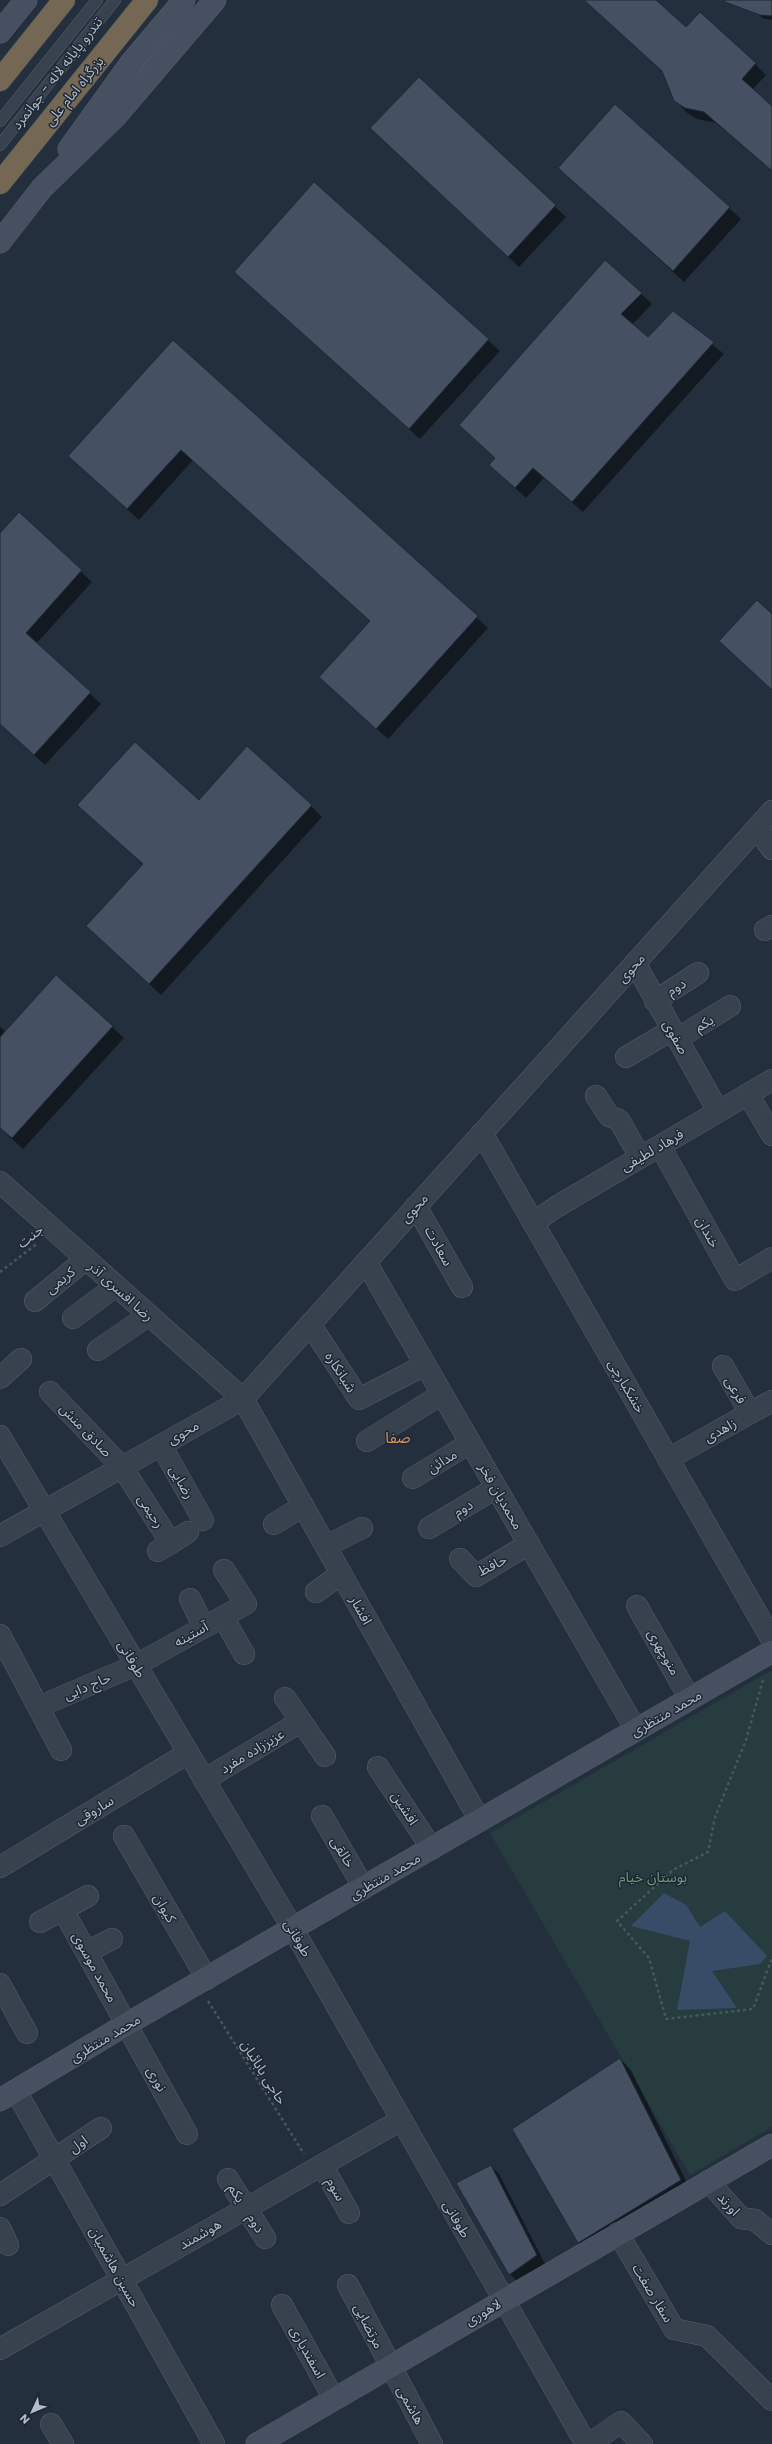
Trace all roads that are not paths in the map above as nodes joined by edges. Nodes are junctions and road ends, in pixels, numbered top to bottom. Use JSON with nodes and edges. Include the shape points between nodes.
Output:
{"nodes":[{"id":1,"x":26,"y":0,"type":"edge"},
{"id":2,"x":64,"y":0,"type":"edge"},
{"id":3,"x":97,"y":0,"type":"edge"},
{"id":4,"x":115,"y":0,"type":"edge"},
{"id":5,"x":147,"y":0,"type":"edge"},
{"id":6,"x":184,"y":0,"type":"edge"},
{"id":7,"x":215,"y":0,"type":"edge"},
{"id":8,"x":0,"y":32,"type":"edge"},
{"id":9,"x":0,"y":80,"type":"edge"},
{"id":10,"x":0,"y":121,"type":"edge"},
{"id":11,"x":0,"y":145,"type":"edge"},
{"id":12,"x":0,"y":183,"type":"edge"},
{"id":13,"x":42,"y":188,"type":"junction"},
{"id":14,"x":0,"y":242,"type":"edge"},
{"id":15,"x":772,"y":811,"type":"edge"},
{"id":16,"x":757,"y":828,"type":"junction"},
{"id":17,"x":772,"y":850,"type":"edge"},
{"id":18,"x":635,"y":963,"type":"junction"},
{"id":19,"x":698,"y":973,"type":"dead end"},
{"id":20,"x":655,"y":1001,"type":"junction"},
{"id":21,"x":730,"y":1006,"type":"dead end"},
{"id":22,"x":675,"y":1035,"type":"junction"},
{"id":23,"x":626,"y":1058,"type":"dead end"},
{"id":24,"x":772,"y":1080,"type":"edge"},
{"id":25,"x":748,"y":1094,"type":"junction"},
{"id":26,"x":596,"y":1096,"type":"dead end"},
{"id":27,"x":718,"y":1111,"type":"junction"},
{"id":28,"x":482,"y":1133,"type":"junction"},
{"id":29,"x":772,"y":1135,"type":"edge"},
{"id":30,"x":660,"y":1146,"type":"junction"},
{"id":31,"x":640,"y":1157,"type":"junction"},
{"id":32,"x":0,"y":1182,"type":"edge"},
{"id":33,"x":416,"y":1206,"type":"junction"},
{"id":34,"x":533,"y":1223,"type":"junction"},
{"id":35,"x":772,"y":1258,"type":"edge"},
{"id":36,"x":86,"y":1259,"type":"junction"},
{"id":37,"x":366,"y":1262,"type":"junction"},
{"id":38,"x":116,"y":1286,"type":"junction"},
{"id":39,"x":462,"y":1286,"type":"dead end"},
{"id":40,"x":34,"y":1301,"type":"dead end"},
{"id":41,"x":149,"y":1315,"type":"junction"},
{"id":42,"x":73,"y":1318,"type":"dead end"},
{"id":43,"x":310,"y":1324,"type":"junction"},
{"id":44,"x":98,"y":1350,"type":"dead end"},
{"id":45,"x":21,"y":1359,"type":"dead end"},
{"id":46,"x":425,"y":1365,"type":"junction"},
{"id":47,"x":723,"y":1366,"type":"dead end"},
{"id":48,"x":0,"y":1378,"type":"edge"},
{"id":49,"x":50,"y":1392,"type":"dead end"},
{"id":50,"x":442,"y":1394,"type":"junction"},
{"id":51,"x":242,"y":1399,"type":"junction"},
{"id":52,"x":772,"y":1401,"type":"edge"},
{"id":53,"x":750,"y":1413,"type":"junction"},
{"id":54,"x":0,"y":1436,"type":"edge"},
{"id":55,"x":367,"y":1441,"type":"dead end"},
{"id":56,"x":470,"y":1443,"type":"junction"},
{"id":57,"x":160,"y":1445,"type":"junction"},
{"id":58,"x":668,"y":1459,"type":"junction"},
{"id":59,"x":122,"y":1467,"type":"junction"},
{"id":60,"x":413,"y":1478,"type":"dead end"},
{"id":61,"x":496,"y":1488,"type":"junction"},
{"id":62,"x":303,"y":1506,"type":"junction"},
{"id":63,"x":44,"y":1511,"type":"junction"},
{"id":64,"x":274,"y":1524,"type":"dead end"},
{"id":65,"x":362,"y":1528,"type":"dead end"},
{"id":66,"x":429,"y":1528,"type":"dead end"},
{"id":67,"x":0,"y":1536,"type":"edge"},
{"id":68,"x":180,"y":1537,"type":"joint"},
{"id":69,"x":529,"y":1544,"type":"junction"},
{"id":70,"x":326,"y":1546,"type":"junction"},
{"id":71,"x":460,"y":1559,"type":"dead end"},
{"id":72,"x":224,"y":1570,"type":"dead end"},
{"id":73,"x":341,"y":1574,"type":"junction"},
{"id":74,"x":316,"y":1592,"type":"dead end"},
{"id":75,"x":190,"y":1599,"type":"dead end"},
{"id":76,"x":637,"y":1606,"type":"dead end"},
{"id":77,"x":222,"y":1617,"type":"junction"},
{"id":78,"x":204,"y":1627,"type":"junction"},
{"id":79,"x":0,"y":1635,"type":"edge"},
{"id":80,"x":772,"y":1647,"type":"edge"},
{"id":81,"x":244,"y":1654,"type":"dead end"},
{"id":82,"x":136,"y":1665,"type":"junction"},
{"id":83,"x":285,"y":1698,"type":"dead end"},
{"id":84,"x":690,"y":1699,"type":"junction"},
{"id":85,"x":39,"y":1709,"type":"junction"},
{"id":86,"x":300,"y":1722,"type":"junction"},
{"id":87,"x":636,"y":1730,"type":"junction"},
{"id":88,"x":60,"y":1750,"type":"dead end"},
{"id":89,"x":188,"y":1753,"type":"junction"},
{"id":90,"x":325,"y":1756,"type":"dead end"},
{"id":91,"x":378,"y":1767,"type":"dead end"},
{"id":92,"x":204,"y":1780,"type":"junction"},
{"id":93,"x":322,"y":1816,"type":"dead end"},
{"id":94,"x":480,"y":1821,"type":"junction"},
{"id":95,"x":124,"y":1836,"type":"dead end"},
{"id":96,"x":432,"y":1849,"type":"junction"},
{"id":97,"x":0,"y":1867,"type":"edge"},
{"id":98,"x":364,"y":1888,"type":"junction"},
{"id":99,"x":88,"y":1896,"type":"dead end"},
{"id":100,"x":64,"y":1910,"type":"junction"},
{"id":101,"x":40,"y":1922,"type":"dead end"},
{"id":102,"x":293,"y":1930,"type":"junction"},
{"id":103,"x":112,"y":1939,"type":"dead end"},
{"id":104,"x":87,"y":1952,"type":"junction"},
{"id":105,"x":202,"y":1982,"type":"junction"},
{"id":106,"x":0,"y":1984,"type":"edge"},
{"id":107,"x":127,"y":2024,"type":"junction"},
{"id":108,"x":28,"y":2032,"type":"dead end"},
{"id":109,"x":8,"y":2095,"type":"edge"},
{"id":110,"x":401,"y":2120,"type":"junction"},
{"id":111,"x":101,"y":2128,"type":"dead end"},
{"id":112,"x":186,"y":2134,"type":"dead end"},
{"id":113,"x":772,"y":2145,"type":"edge"},
{"id":114,"x":55,"y":2160,"type":"junction"},
{"id":115,"x":318,"y":2167,"type":"junction"},
{"id":116,"x":228,"y":2179,"type":"dead end"},
{"id":117,"x":708,"y":2181,"type":"junction"},
{"id":118,"x":0,"y":2195,"type":"edge"},
{"id":119,"x":247,"y":2208,"type":"junction"},
{"id":120,"x":349,"y":2212,"type":"dead end"},
{"id":121,"x":618,"y":2234,"type":"junction"},
{"id":122,"x":772,"y":2234,"type":"edge"},
{"id":123,"x":265,"y":2238,"type":"dead end"},
{"id":124,"x":122,"y":2279,"type":"junction"},
{"id":125,"x":348,"y":2285,"type":"dead end"},
{"id":126,"x":503,"y":2300,"type":"junction"},
{"id":127,"x":282,"y":2305,"type":"dead end"},
{"id":128,"x":0,"y":2349,"type":"edge"},
{"id":129,"x":390,"y":2367,"type":"junction"},
{"id":130,"x":334,"y":2399,"type":"junction"},
{"id":131,"x":772,"y":2400,"type":"edge"},
{"id":132,"x":51,"y":2424,"type":"dead end"},
{"id":133,"x":270,"y":2441,"type":"edge"},
{"id":134,"x":63,"y":2444,"type":"edge"},
{"id":135,"x":214,"y":2444,"type":"edge"},
{"id":136,"x":432,"y":2444,"type":"edge"},
{"id":137,"x":586,"y":2444,"type":"edge"},
{"id":138,"x":589,"y":2444,"type":"edge"},
{"id":139,"x":642,"y":2444,"type":"edge"}],
"edges":[{"from":1,"to":8,"type":"main road"},
{"from":2,"to":9,"type":"highway"},
{"from":3,"to":10,"type":"lane"},
{"from":4,"to":11,"type":"lane","name":"تندرو پایانه لاله - جوانمرد"},
{"from":5,"to":12,"type":"highway","name":"بزرگراه امام علی"},
{"from":6,"to":13,"type":"main road","via":[[130,63]]},
{"from":7,"to":13,"type":"main road","via":[[116,116]]},
{"from":13,"to":14,"type":"main road"},
{"from":15,"to":16,"type":"street","name":"محوی"},
{"from":16,"to":17,"type":"street"},
{"from":16,"to":18,"type":"street","name":"محوی"},
{"from":18,"to":20,"type":"street","name":"صفوی"},
{"from":18,"to":28,"type":"street","name":"محوی"},
{"from":19,"to":20,"type":"street","name":"دوم"},
{"from":20,"to":22,"type":"street","name":"صفوی"},
{"from":21,"to":22,"type":"street","name":"یکم"},
{"from":22,"to":23,"type":"street","name":"یکم"},
{"from":22,"to":27,"type":"street","name":"صفوی"},
{"from":24,"to":25,"type":"street","name":"فرهاد لطیفی"},
{"from":25,"to":27,"type":"street","name":"فرهاد لطیفی"},
{"from":25,"to":29,"type":"street"},
{"from":26,"to":31,"type":"street","via":[[609,1116],[619,1120]]},
{"from":27,"to":30,"type":"street","name":"فرهاد لطیفی"},
{"from":28,"to":33,"type":"street","name":"محوی"},
{"from":28,"to":34,"type":"street","name":"خشکبارچی"},
{"from":30,"to":31,"type":"street","name":"فرهاد لطیفی"},
{"from":30,"to":35,"type":"street","name":"خندان","via":[[735,1280]]},
{"from":31,"to":34,"type":"street","name":"فرهاد لطیفی"},
{"from":32,"to":36,"type":"street","name":"رضا افسری آذر"},
{"from":33,"to":37,"type":"street","name":"محوی"},
{"from":33,"to":39,"type":"street","name":"سعادت"},
{"from":34,"to":58,"type":"street","name":"خشکبارچی"},
{"from":36,"to":38,"type":"street","name":"رضا افسری آذر"},
{"from":36,"to":40,"type":"street","name":"کریمی"},
{"from":37,"to":43,"type":"street","name":"محوی"},
{"from":37,"to":46,"type":"street","name":"محمدیان فخر"},
{"from":38,"to":41,"type":"street","name":"رضا افسری آذر"},
{"from":38,"to":42,"type":"street"},
{"from":41,"to":44,"type":"street"},
{"from":41,"to":51,"type":"street","name":"رضا افسری آذر"},
{"from":43,"to":46,"type":"street","name":"شبانکاره","via":[[359,1399]]},
{"from":43,"to":51,"type":"street","name":"محوی"},
{"from":45,"to":48,"type":"street"},
{"from":46,"to":50,"type":"street","name":"محمدیان فخر"},
{"from":47,"to":53,"type":"street","name":"فرعی"},
{"from":49,"to":59,"type":"street","name":"صادق منش"},
{"from":50,"to":55,"type":"street"},
{"from":50,"to":56,"type":"street","name":"محمدیان فخر"},
{"from":51,"to":57,"type":"street","name":"محوی"},
{"from":51,"to":62,"type":"street","name":"افشار"},
{"from":52,"to":53,"type":"street","name":"زاهدی"},
{"from":53,"to":58,"type":"street","name":"زاهدی"},
{"from":54,"to":63,"type":"street","name":"طوفانی"},
{"from":56,"to":60,"type":"street","name":"مدائن"},
{"from":56,"to":61,"type":"street","name":"محمدیان فخر"},
{"from":57,"to":59,"type":"street","name":"محوی"},
{"from":57,"to":68,"type":"street","name":"رضایی"},
{"from":58,"to":80,"type":"street","name":"خشکبارچی"},
{"from":59,"to":63,"type":"street","name":"محوی"},
{"from":59,"to":68,"type":"street","name":"رحیمی"},
{"from":61,"to":66,"type":"street","name":"دوم"},
{"from":61,"to":69,"type":"street","name":"محمدیان فخر"},
{"from":62,"to":64,"type":"street"},
{"from":62,"to":70,"type":"street","name":"افشار"},
{"from":63,"to":67,"type":"street","name":"محوی"},
{"from":63,"to":82,"type":"street","name":"طوفانی"},
{"from":65,"to":70,"type":"street"},
{"from":69,"to":71,"type":"street","name":"حافظ","via":[[476,1576]]},
{"from":69,"to":87,"type":"street","name":"محمدیان فخر"},
{"from":70,"to":73,"type":"street","name":"افشار"},
{"from":72,"to":77,"type":"street","name":"آستینه","via":[[246,1604]]},
{"from":73,"to":74,"type":"street"},
{"from":73,"to":94,"type":"street","name":"افشار"},
{"from":75,"to":78,"type":"street"},
{"from":76,"to":84,"type":"street","name":"منوچهری"},
{"from":77,"to":78,"type":"street","name":"آستینه"},
{"from":77,"to":81,"type":"street"},
{"from":78,"to":82,"type":"street","name":"آستینه"},
{"from":79,"to":85,"type":"street"},
{"from":80,"to":84,"type":"main road","name":"محمد منتظری"},
{"from":82,"to":85,"type":"street","name":"حاج دایی"},
{"from":82,"to":89,"type":"street","name":"طوفانی"},
{"from":83,"to":86,"type":"street"},
{"from":84,"to":87,"type":"main road","name":"محمد منتظری"},
{"from":85,"to":88,"type":"street"},
{"from":86,"to":90,"type":"street"},
{"from":86,"to":92,"type":"street","name":"عزیززاده مفرد"},
{"from":87,"to":94,"type":"main road","name":"محمد منتظری"},
{"from":89,"to":92,"type":"street","name":"طوفانی"},
{"from":89,"to":97,"type":"street","name":"ساروقی"},
{"from":91,"to":96,"type":"street","name":"افشین"},
{"from":92,"to":102,"type":"street","name":"طوفانی"},
{"from":93,"to":98,"type":"street","name":"خالقی"},
{"from":94,"to":96,"type":"main road","name":"محمد منتظری"},
{"from":95,"to":105,"type":"street","name":"کیوان"},
{"from":96,"to":98,"type":"main road","name":"محمد منتظری"},
{"from":98,"to":102,"type":"main road","name":"محمد منتظری"},
{"from":99,"to":100,"type":"street"},
{"from":100,"to":101,"type":"street"},
{"from":100,"to":104,"type":"street","name":"محمد موسوی"},
{"from":102,"to":105,"type":"main road","name":"محمد منتظری"},
{"from":102,"to":110,"type":"street","name":"طوفانی"},
{"from":103,"to":104,"type":"street"},
{"from":104,"to":107,"type":"street","name":"محمد موسوی"},
{"from":105,"to":107,"type":"main road","name":"محمد منتظری"},
{"from":106,"to":108,"type":"street"},
{"from":107,"to":109,"type":"main road","name":"محمد منتظری"},
{"from":107,"to":112,"type":"street","name":"نوری"},
{"from":109,"to":114,"type":"street","name":"حسین هاشمیان"},
{"from":110,"to":115,"type":"street","name":"هوشمند"},
{"from":110,"to":126,"type":"street","name":"طوفانی"},
{"from":111,"to":114,"type":"street","name":"اول"},
{"from":113,"to":117,"type":"main road","name":"لاهوری"},
{"from":114,"to":118,"type":"street","name":"اول"},
{"from":114,"to":124,"type":"street","name":"حسین هاشمیان"},
{"from":115,"to":119,"type":"street","name":"هوشمند"},
{"from":115,"to":120,"type":"street","name":"سوم"},
{"from":116,"to":119,"type":"street","name":"یکم"},
{"from":117,"to":121,"type":"main road","name":"لاهوری"},
{"from":117,"to":122,"type":"street","name":"اورند","via":[[741,2218],[755,2220]]},
{"from":119,"to":123,"type":"street","name":"دوم"},
{"from":119,"to":124,"type":"street","name":"هوشمند"},
{"from":121,"to":126,"type":"main road","name":"لاهوری"},
{"from":121,"to":131,"type":"street","name":"سفار صفت","via":[[674,2329],[708,2336]]},
{"from":124,"to":128,"type":"street","name":"هوشمند"},
{"from":124,"to":135,"type":"street","name":"حسین هاشمیان"},
{"from":125,"to":129,"type":"street","name":"مرتضایی"},
{"from":126,"to":129,"type":"main road","name":"لاهوری"},
{"from":126,"to":137,"type":"street","name":"طوفانی"},
{"from":127,"to":130,"type":"street","name":"اسفندیاری"},
{"from":129,"to":130,"type":"main road","name":"لاهوری"},
{"from":129,"to":136,"type":"street","name":"هاشمی"},
{"from":130,"to":133,"type":"main road","name":"لاهوری"},
{"from":132,"to":134,"type":"street"},
{"from":138,"to":139,"type":"street","via":[[621,2422]]}]}
